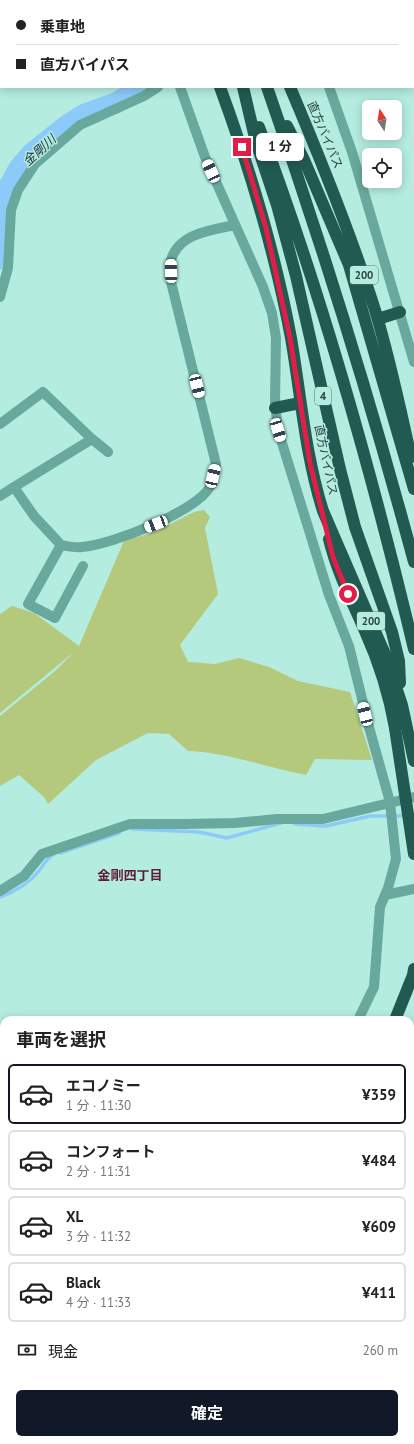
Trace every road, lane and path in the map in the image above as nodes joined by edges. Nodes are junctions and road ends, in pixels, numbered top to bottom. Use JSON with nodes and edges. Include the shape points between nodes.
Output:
{"nodes":[{"id":1,"x":156,"y":88,"type":"edge"},
{"id":2,"x":180,"y":88,"type":"edge"},
{"id":3,"x":220,"y":88,"type":"edge"},
{"id":4,"x":244,"y":88,"type":"edge"},
{"id":5,"x":244,"y":88,"type":"edge"},
{"id":6,"x":267,"y":88,"type":"edge"},
{"id":7,"x":268,"y":88,"type":"edge"},
{"id":8,"x":290,"y":88,"type":"edge"},
{"id":9,"x":329,"y":88,"type":"edge"},
{"id":10,"x":235,"y":225,"type":"junction"},
{"id":11,"x":0,"y":297,"type":"edge"},
{"id":12,"x":400,"y":312,"type":"junction"},
{"id":13,"x":378,"y":319,"type":"junction"},
{"id":14,"x":414,"y":362,"type":"edge"},
{"id":15,"x":300,"y":403,"type":"junction"},
{"id":16,"x":276,"y":408,"type":"junction"},
{"id":17,"x":0,"y":424,"type":"edge"},
{"id":18,"x":92,"y":439,"type":"junction"},
{"id":19,"x":108,"y":452,"type":"dead end"},
{"id":20,"x":414,"y":470,"type":"edge"},
{"id":21,"x":14,"y":488,"type":"junction"},
{"id":22,"x":414,"y":489,"type":"edge"},
{"id":23,"x":0,"y":496,"type":"edge"},
{"id":24,"x":323,"y":511,"type":"junction"},
{"id":25,"x":61,"y":545,"type":"junction"},
{"id":26,"x":414,"y":562,"type":"edge"},
{"id":27,"x":83,"y":566,"type":"dead end"},
{"id":28,"x":414,"y":649,"type":"edge"},
{"id":29,"x":402,"y":705,"type":"junction"},
{"id":30,"x":401,"y":726,"type":"junction"},
{"id":31,"x":414,"y":761,"type":"edge"},
{"id":32,"x":414,"y":797,"type":"edge"},
{"id":33,"x":390,"y":802,"type":"junction"},
{"id":34,"x":414,"y":854,"type":"edge"},
{"id":35,"x":414,"y":889,"type":"edge"},
{"id":36,"x":0,"y":891,"type":"edge"},
{"id":37,"x":385,"y":895,"type":"junction"},
{"id":38,"x":414,"y":969,"type":"edge"},
{"id":39,"x":360,"y":1016,"type":"edge"},
{"id":40,"x":397,"y":1016,"type":"edge"}],
"edges":[{"from":1,"to":11,"type":"street","via":[[80,125],[35,164],[18,190],[11,210],[8,268]]},
{"from":2,"to":10,"type":"street","via":[[205,157]]},
{"from":3,"to":15,"type":"highway","name":"直方バイパス","number":"200","via":[[242,147],[266,228],[290,338]]},
{"from":4,"to":28,"type":"highway","via":[[278,178],[334,348]]},
{"from":5,"to":29,"type":"highway","number":"4","via":[[256,142],[277,205],[296,276],[355,527],[392,632],[399,661]]},
{"from":6,"to":26,"type":"highway","via":[[350,339]]},
{"from":7,"to":22,"type":"highway","via":[[305,162],[349,265]]},
{"from":8,"to":13,"type":"highway","name":"直方バイパス","number":"200","via":[[362,268]]},
{"from":9,"to":12,"type":"street","via":[[352,152]]},
{"from":10,"to":16,"type":"street","via":[[272,314],[276,338]]},
{"from":10,"to":25,"type":"street","via":[[203,232],[185,240],[171,260],[171,282],[216,464],[210,487],[189,506],[156,524],[121,537],[82,547]]},
{"from":12,"to":13,"type":"highway"},
{"from":12,"to":14,"type":"street"},
{"from":13,"to":20,"type":"highway","name":"直方バイパス","number":"200"},
{"from":15,"to":16,"type":"highway"},
{"from":15,"to":24,"type":"highway","name":"直方バイパス","number":"200","via":[[310,463]]},
{"from":16,"to":33,"type":"street","via":[[280,437],[329,595],[349,646]]},
{"from":17,"to":18,"type":"street","via":[[43,392]]},
{"from":18,"to":19,"type":"street"},
{"from":18,"to":21,"type":"street"},
{"from":21,"to":23,"type":"street"},
{"from":21,"to":25,"type":"street","via":[[34,516]]},
{"from":24,"to":29,"type":"highway","name":"直方バイパス","number":"200","via":[[388,660]]},
{"from":24,"to":30,"type":"highway","via":[[333,557],[380,666]]},
{"from":25,"to":27,"type":"street","via":[[28,604],[55,618]]},
{"from":29,"to":30,"type":"highway","name":"直方バイパス","number":"200"},
{"from":30,"to":31,"type":"highway","name":"直方バイパス","number":"200"},
{"from":30,"to":34,"type":"highway","bridge":true},
{"from":32,"to":33,"type":"street"},
{"from":33,"to":36,"type":"street","via":[[323,819],[130,824],[42,854],[24,876]]},
{"from":33,"to":37,"type":"street","via":[[396,859]]},
{"from":35,"to":37,"type":"street"},
{"from":37,"to":39,"type":"street","via":[[380,907],[374,987]]},
{"from":38,"to":40,"type":"highway"}]}
